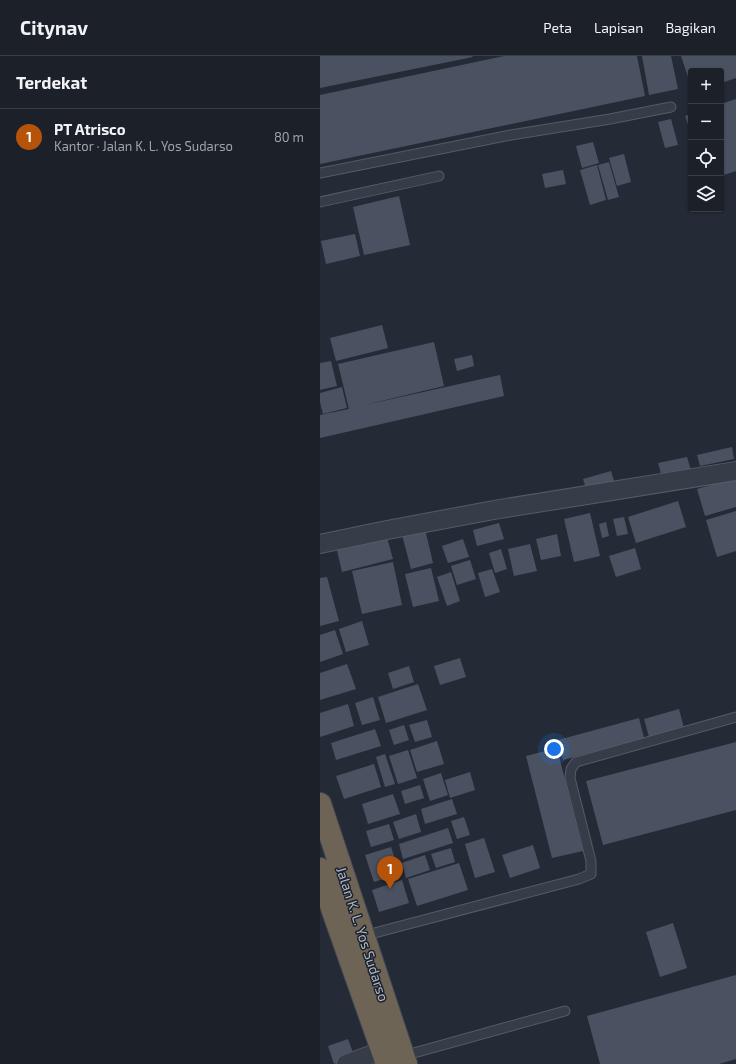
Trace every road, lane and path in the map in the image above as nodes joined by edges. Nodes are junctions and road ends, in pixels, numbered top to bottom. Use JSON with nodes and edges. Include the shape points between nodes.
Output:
{"nodes":[{"id":1,"x":671,"y":107,"type":"dead end"},
{"id":2,"x":320,"y":173,"type":"edge"},
{"id":3,"x":439,"y":176,"type":"dead end"},
{"id":4,"x":320,"y":202,"type":"edge"},
{"id":5,"x":736,"y":471,"type":"edge"},
{"id":6,"x":320,"y":544,"type":"edge"},
{"id":7,"x":736,"y":717,"type":"edge"},
{"id":8,"x":320,"y":804,"type":"edge"},
{"id":9,"x":320,"y":869,"type":"edge"},
{"id":10,"x":332,"y":900,"type":"edge"},
{"id":11,"x":363,"y":936,"type":"junction"},
{"id":12,"x":565,"y":1012,"type":"dead end"},
{"id":13,"x":394,"y":1059,"type":"edge"},
{"id":14,"x":346,"y":1064,"type":"edge"}],
"edges":[{"from":1,"to":2,"type":"lane","via":[[511,135]]},
{"from":3,"to":4,"type":"lane"},
{"from":5,"to":6,"type":"street","via":[[494,510]]},
{"from":7,"to":11,"type":"lane","via":[[576,762],[570,769],[570,778],[591,861],[591,874]]},
{"from":8,"to":10,"type":"highway","name":"Jalan K. L. Yos Sudarso"},
{"from":9,"to":10,"type":"highway","name":"Jalan K. L. Yos Sudarso"},
{"from":10,"to":11,"type":"highway","name":"Jalan K. L. Yos Sudarso"},
{"from":10,"to":13,"type":"highway","name":"Jalan K. L. Yos Sudarso"},
{"from":11,"to":13,"type":"highway","name":"Jalan K. L. Yos Sudarso"},
{"from":12,"to":13,"type":"lane"},
{"from":13,"to":14,"type":"street"}]}
